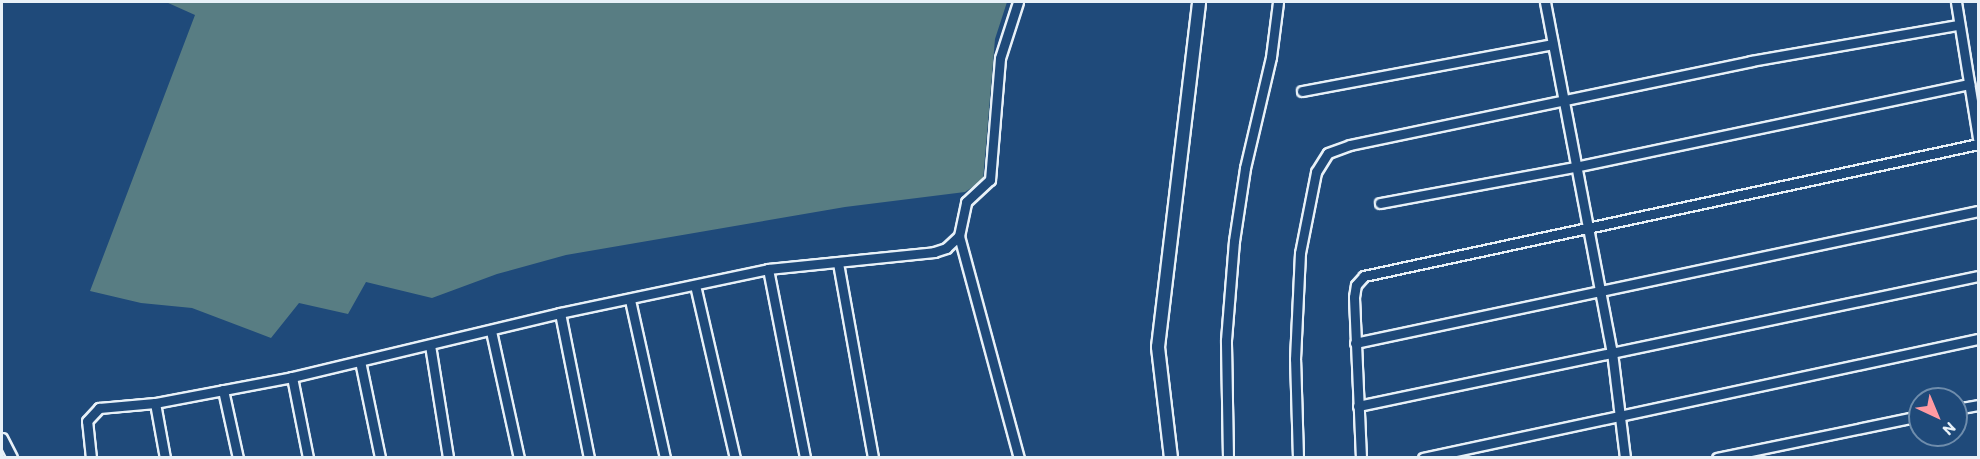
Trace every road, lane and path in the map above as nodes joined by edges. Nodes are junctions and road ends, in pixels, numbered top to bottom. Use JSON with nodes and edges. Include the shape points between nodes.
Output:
{"nodes":[{"id":1,"x":1018,"y":2,"type":"edge"},
{"id":2,"x":1199,"y":2,"type":"edge"},
{"id":3,"x":1278,"y":2,"type":"edge"},
{"id":4,"x":1545,"y":2,"type":"edge"},
{"id":5,"x":1956,"y":2,"type":"edge"},
{"id":6,"x":1958,"y":25,"type":"junction"},
{"id":7,"x":1553,"y":44,"type":"junction"},
{"id":8,"x":1969,"y":84,"type":"junction"},
{"id":9,"x":1302,"y":91,"type":"dead end"},
{"id":10,"x":1565,"y":101,"type":"junction"},
{"id":11,"x":1978,"y":138,"type":"edge"},
{"id":12,"x":1978,"y":144,"type":"edge"},
{"id":13,"x":1575,"y":167,"type":"junction"},
{"id":14,"x":1380,"y":203,"type":"dead end"},
{"id":15,"x":1978,"y":211,"type":"edge"},
{"id":16,"x":1585,"y":227,"type":"junction"},
{"id":17,"x":959,"y":236,"type":"junction"},
{"id":18,"x":838,"y":263,"type":"junction"},
{"id":19,"x":768,"y":269,"type":"junction"},
{"id":20,"x":1978,"y":276,"type":"edge"},
{"id":21,"x":695,"y":285,"type":"junction"},
{"id":22,"x":1600,"y":294,"type":"junction"},
{"id":23,"x":630,"y":300,"type":"junction"},
{"id":24,"x":560,"y":313,"type":"junction"},
{"id":25,"x":491,"y":331,"type":"junction"},
{"id":26,"x":1978,"y":339,"type":"edge"},
{"id":27,"x":1355,"y":343,"type":"junction"},
{"id":28,"x":430,"y":345,"type":"junction"},
{"id":29,"x":1612,"y":352,"type":"junction"},
{"id":30,"x":360,"y":361,"type":"junction"},
{"id":31,"x":292,"y":377,"type":"junction"},
{"id":32,"x":223,"y":390,"type":"junction"},
{"id":33,"x":154,"y":403,"type":"junction"},
{"id":34,"x":1358,"y":406,"type":"junction"},
{"id":35,"x":1622,"y":417,"type":"junction"},
{"id":36,"x":1908,"y":418,"type":"edge"},
{"id":37,"x":2,"y":438,"type":"edge"},
{"id":38,"x":12,"y":458,"type":"edge"},
{"id":39,"x":91,"y":458,"type":"edge"},
{"id":40,"x":165,"y":458,"type":"edge"},
{"id":41,"x":238,"y":458,"type":"edge"},
{"id":42,"x":308,"y":458,"type":"edge"},
{"id":43,"x":380,"y":458,"type":"edge"},
{"id":44,"x":448,"y":458,"type":"edge"},
{"id":45,"x":519,"y":458,"type":"edge"},
{"id":46,"x":589,"y":458,"type":"edge"},
{"id":47,"x":665,"y":458,"type":"edge"},
{"id":48,"x":735,"y":458,"type":"edge"},
{"id":49,"x":805,"y":458,"type":"edge"},
{"id":50,"x":873,"y":458,"type":"edge"},
{"id":51,"x":1019,"y":458,"type":"edge"},
{"id":52,"x":1171,"y":458,"type":"edge"},
{"id":53,"x":1228,"y":458,"type":"edge"},
{"id":54,"x":1298,"y":458,"type":"edge"},
{"id":55,"x":1361,"y":458,"type":"edge"},
{"id":56,"x":1423,"y":458,"type":"edge"},
{"id":57,"x":1625,"y":458,"type":"edge"},
{"id":58,"x":1718,"y":458,"type":"edge"}],
"edges":[{"from":1,"to":17,"type":"street","via":[[1000,58],[990,180],[966,202]]},
{"from":2,"to":52,"type":"main road","via":[[1158,347]]},
{"from":3,"to":53,"type":"street","via":[[1271,57],[1235,230],[1225,349]]},
{"from":4,"to":7,"type":"street"},
{"from":5,"to":6,"type":"street"},
{"from":6,"to":8,"type":"street"},
{"from":6,"to":10,"type":"street","via":[[1763,59]]},
{"from":7,"to":9,"type":"street"},
{"from":7,"to":10,"type":"street"},
{"from":8,"to":11,"type":"street"},
{"from":8,"to":13,"type":"street"},
{"from":10,"to":13,"type":"street"},
{"from":10,"to":54,"type":"street","via":[[1350,145],[1328,153],[1320,162],[1297,285]]},
{"from":12,"to":16,"type":"street"},
{"from":13,"to":14,"type":"street"},
{"from":13,"to":16,"type":"street"},
{"from":15,"to":22,"type":"street","via":[[1712,265]]},
{"from":16,"to":22,"type":"street"},
{"from":16,"to":27,"type":"street","via":[[1364,276],[1355,291]]},
{"from":17,"to":18,"type":"street","via":[[934,252]]},
{"from":17,"to":51,"type":"street"},
{"from":18,"to":19,"type":"street"},
{"from":18,"to":50,"type":"street"},
{"from":19,"to":21,"type":"street"},
{"from":19,"to":49,"type":"street"},
{"from":20,"to":29,"type":"street"},
{"from":21,"to":23,"type":"street"},
{"from":21,"to":48,"type":"street"},
{"from":22,"to":27,"type":"street"},
{"from":22,"to":29,"type":"street"},
{"from":23,"to":24,"type":"street"},
{"from":23,"to":47,"type":"street"},
{"from":24,"to":25,"type":"street"},
{"from":24,"to":46,"type":"street"},
{"from":25,"to":28,"type":"street"},
{"from":25,"to":45,"type":"street"},
{"from":26,"to":35,"type":"street"},
{"from":27,"to":34,"type":"street"},
{"from":28,"to":30,"type":"street"},
{"from":28,"to":44,"type":"street"},
{"from":29,"to":34,"type":"street"},
{"from":29,"to":35,"type":"street"},
{"from":30,"to":31,"type":"street"},
{"from":30,"to":43,"type":"street"},
{"from":31,"to":32,"type":"street"},
{"from":31,"to":42,"type":"street"},
{"from":32,"to":33,"type":"street"},
{"from":32,"to":41,"type":"street"},
{"from":33,"to":39,"type":"street","via":[[99,408],[91,413],[86,434]]},
{"from":33,"to":40,"type":"street"},
{"from":34,"to":55,"type":"street"},
{"from":35,"to":56,"type":"street"},
{"from":35,"to":57,"type":"street"},
{"from":36,"to":58,"type":"street"},
{"from":37,"to":38,"type":"street"}]}
